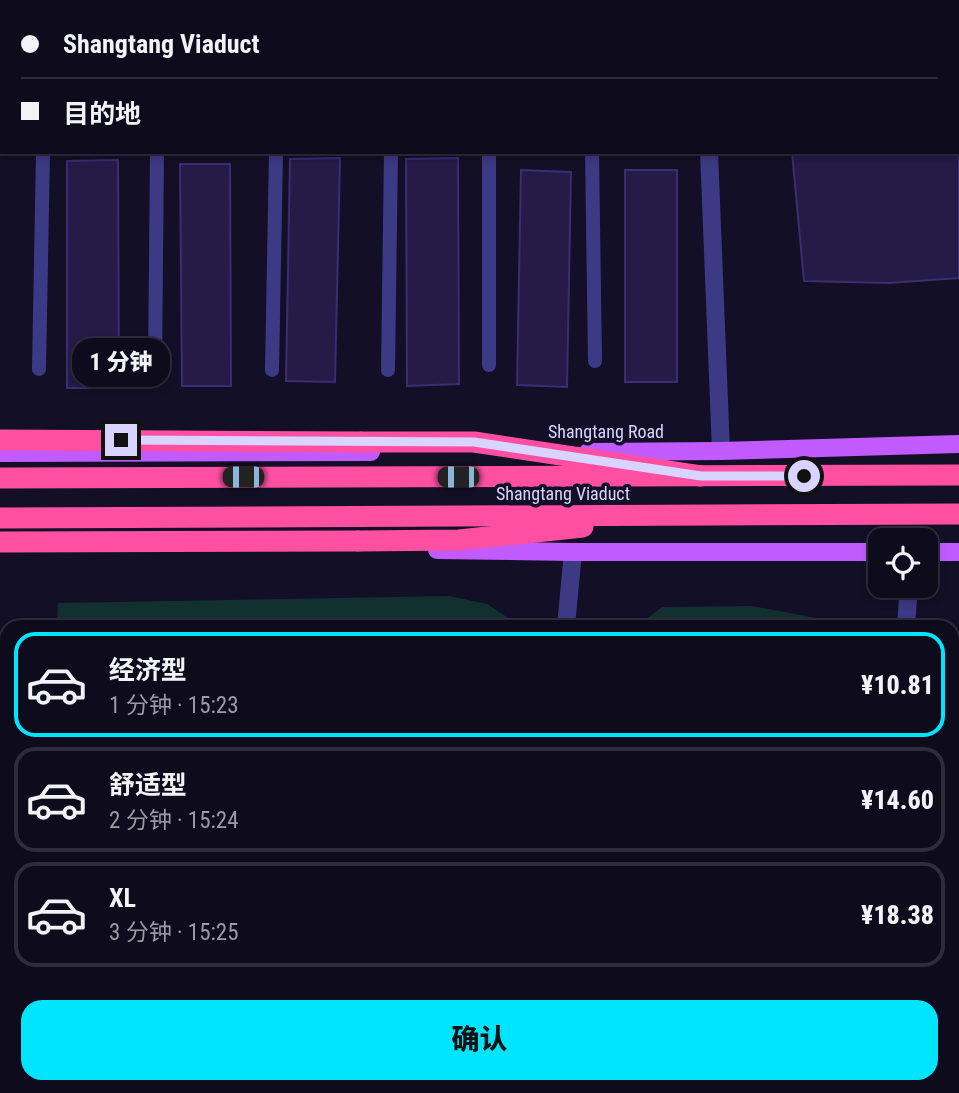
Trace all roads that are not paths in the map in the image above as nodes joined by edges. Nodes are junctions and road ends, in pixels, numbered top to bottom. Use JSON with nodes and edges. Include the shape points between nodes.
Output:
{"nodes":[{"id":1,"x":43,"y":154,"type":"edge"},
{"id":2,"x":157,"y":154,"type":"edge"},
{"id":3,"x":276,"y":154,"type":"edge"},
{"id":4,"x":391,"y":154,"type":"edge"},
{"id":5,"x":489,"y":154,"type":"edge"},
{"id":6,"x":592,"y":154,"type":"edge"},
{"id":7,"x":709,"y":154,"type":"edge"},
{"id":8,"x":595,"y":360,"type":"dead end"},
{"id":9,"x":489,"y":365,"type":"dead end"},
{"id":10,"x":155,"y":368,"type":"dead end"},
{"id":11,"x":39,"y":369,"type":"dead end"},
{"id":12,"x":272,"y":370,"type":"dead end"},
{"id":13,"x":388,"y":370,"type":"dead end"},
{"id":14,"x":0,"y":440,"type":"edge"},
{"id":15,"x":959,"y":443,"type":"edge"},
{"id":16,"x":721,"y":451,"type":"junction"},
{"id":17,"x":0,"y":453,"type":"edge"},
{"id":18,"x":959,"y":475,"type":"edge"},
{"id":19,"x":701,"y":476,"type":"junction"},
{"id":20,"x":0,"y":478,"type":"edge"},
{"id":21,"x":959,"y":514,"type":"edge"},
{"id":22,"x":706,"y":515,"type":"junction"},
{"id":23,"x":0,"y":518,"type":"edge"},
{"id":24,"x":0,"y":542,"type":"edge"},
{"id":25,"x":573,"y":552,"type":"junction"},
{"id":26,"x":868,"y":552,"type":"edge"},
{"id":27,"x":938,"y":552,"type":"edge"},
{"id":28,"x":959,"y":552,"type":"edge"},
{"id":29,"x":908,"y":598,"type":"edge"},
{"id":30,"x":567,"y":620,"type":"edge"},
{"id":31,"x":906,"y":620,"type":"edge"}],
"edges":[{"from":1,"to":11,"type":"lane"},
{"from":2,"to":10,"type":"lane"},
{"from":3,"to":12,"type":"lane"},
{"from":4,"to":13,"type":"lane"},
{"from":5,"to":9,"type":"lane"},
{"from":6,"to":8,"type":"lane"},
{"from":7,"to":16,"type":"street"},
{"from":14,"to":19,"type":"highway","bridge":true,"via":[[474,442]]},
{"from":15,"to":16,"type":"main road","name":"Shangtang Road"},
{"from":16,"to":17,"type":"main road","name":"Shangtang Road"},
{"from":18,"to":19,"type":"highway","name":"Shangtang Viaduct"},
{"from":19,"to":20,"type":"highway","name":"Shangtang Viaduct","bridge":true},
{"from":21,"to":22,"type":"highway","name":"Shangtang Viaduct"},
{"from":22,"to":23,"type":"highway","name":"Shangtang Viaduct"},
{"from":22,"to":24,"type":"highway","bridge":true,"via":[[458,540]]},
{"from":24,"to":25,"type":"main road"},
{"from":25,"to":26,"type":"main road"},
{"from":25,"to":30,"type":"street"},
{"from":27,"to":28,"type":"main road"},
{"from":29,"to":31,"type":"street"}]}
